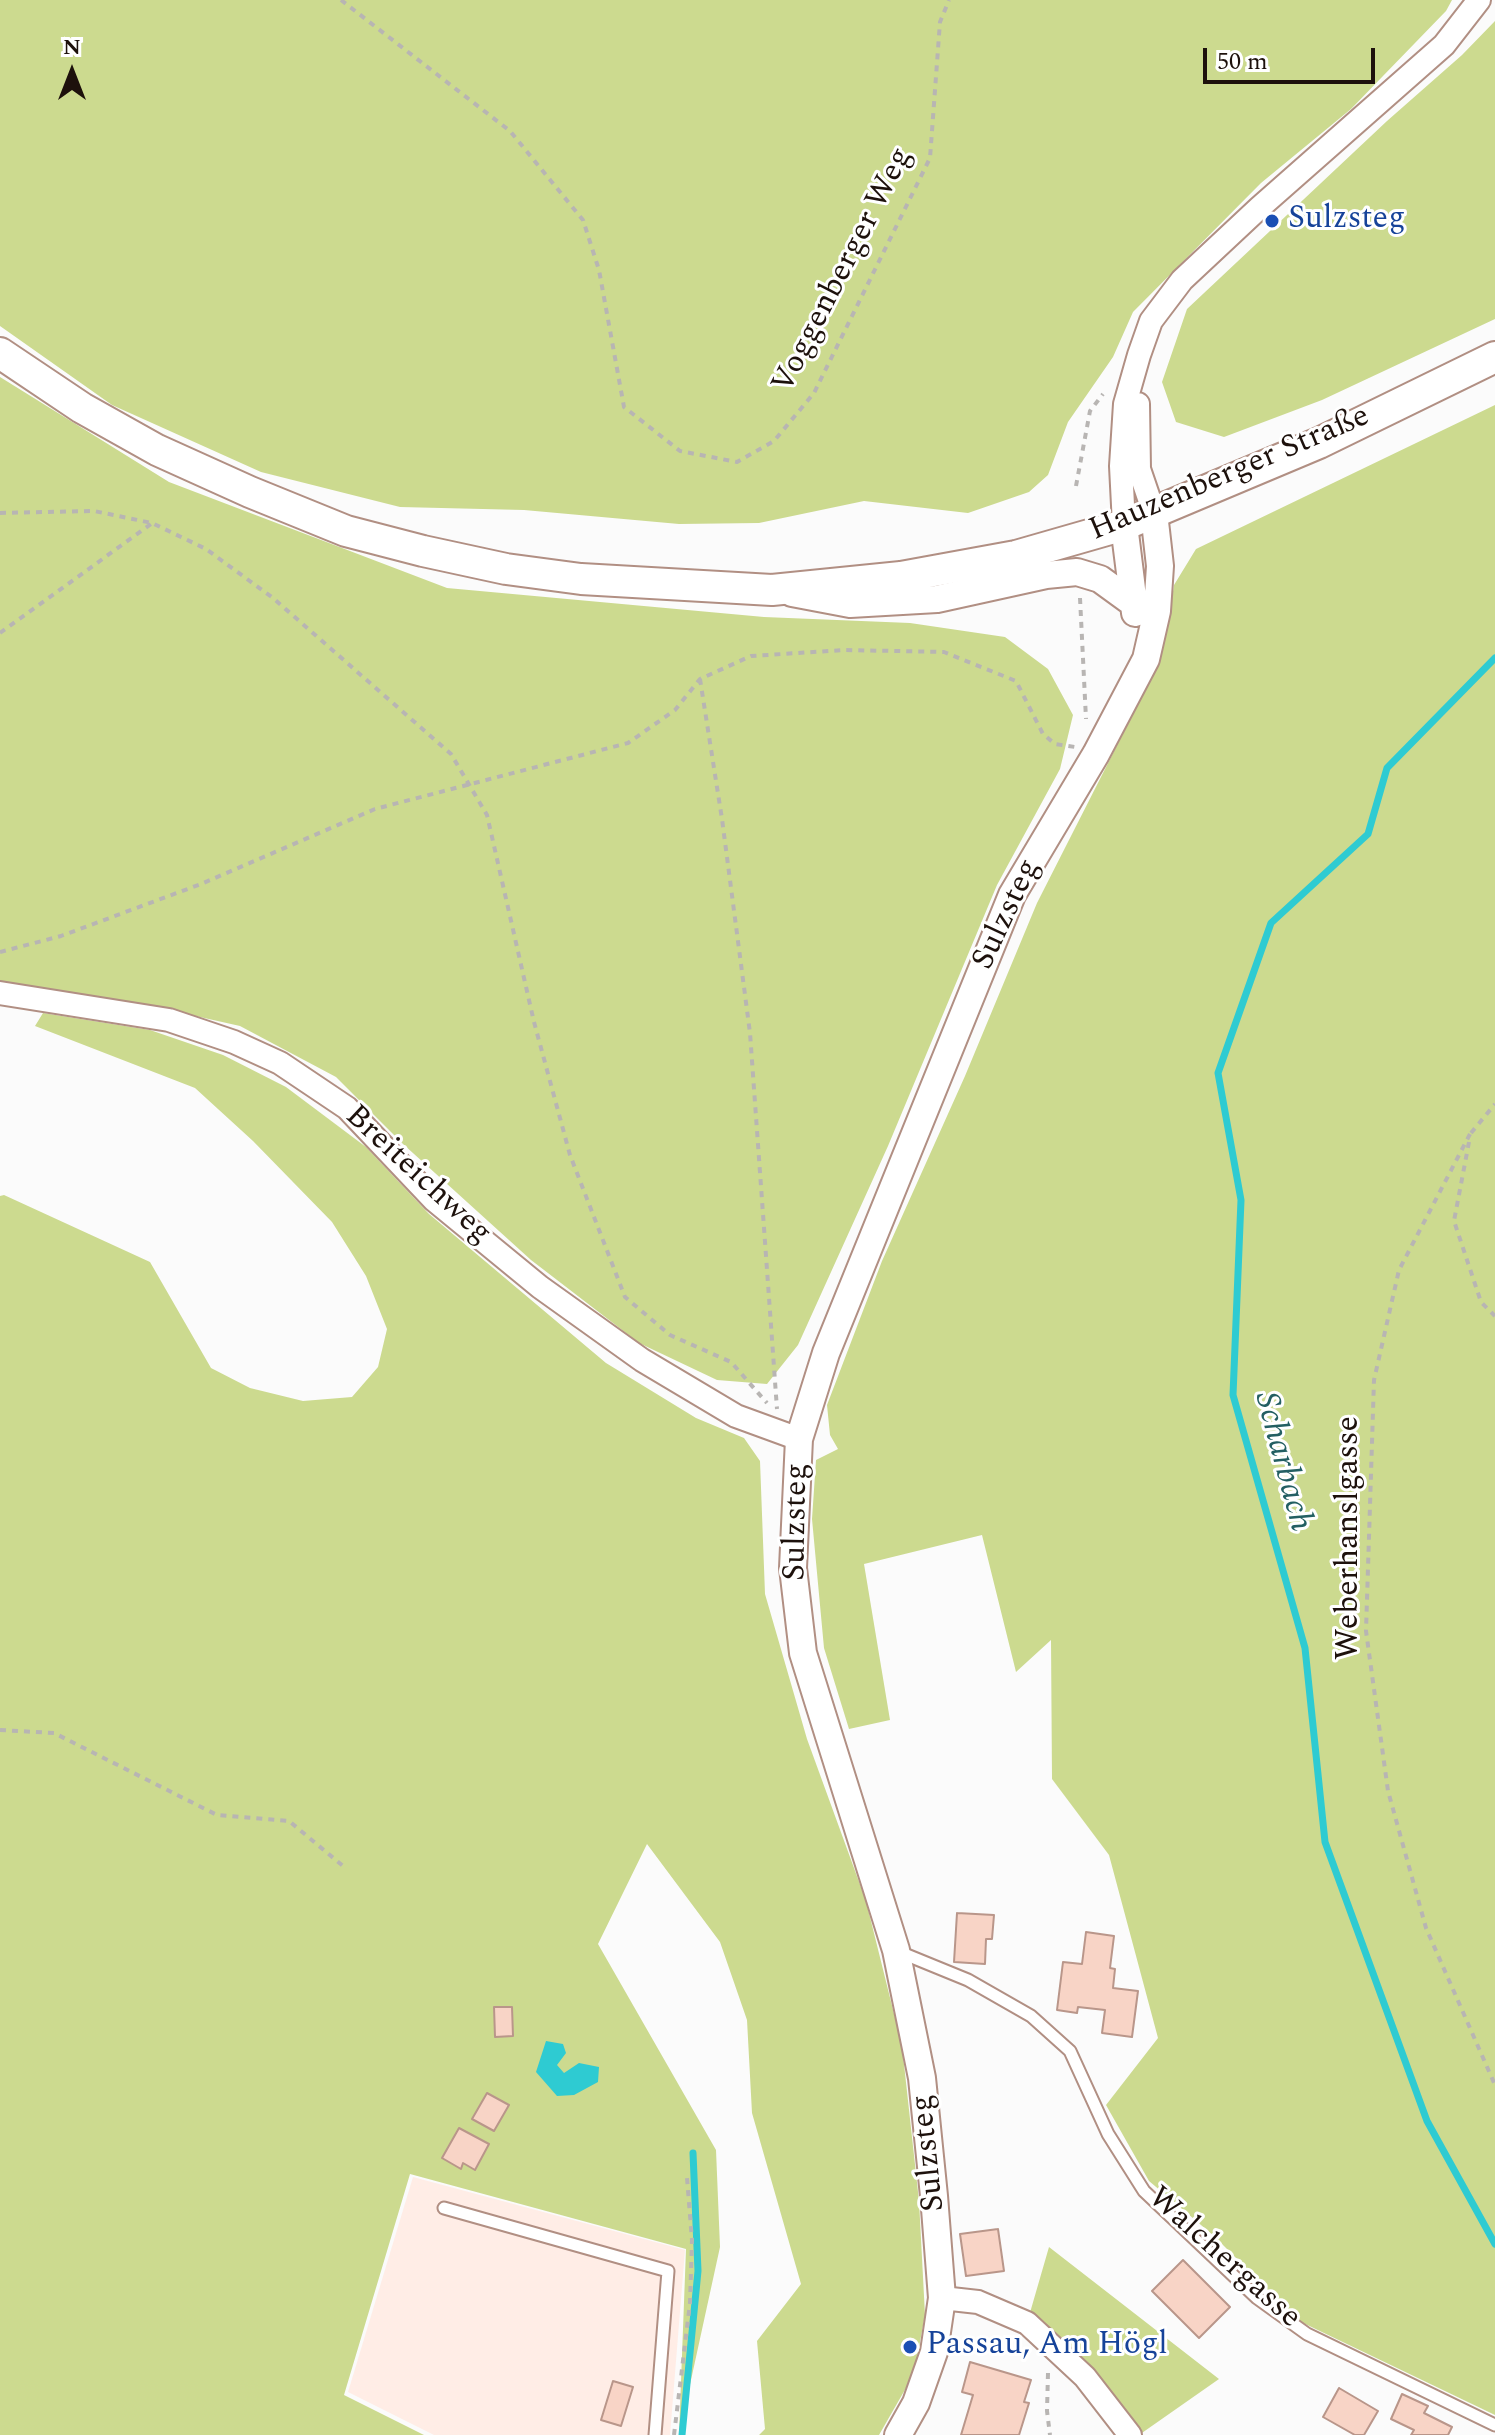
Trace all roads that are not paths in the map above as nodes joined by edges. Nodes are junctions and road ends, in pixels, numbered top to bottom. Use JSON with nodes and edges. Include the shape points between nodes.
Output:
{"nodes":[{"id":1,"x":1479,"y":0,"type":"edge"},
{"id":2,"x":0,"y":353,"type":"edge"},
{"id":3,"x":1139,"y":355,"type":"junction"},
{"id":4,"x":1495,"y":357,"type":"edge"},
{"id":5,"x":1154,"y":513,"type":"junction"},
{"id":6,"x":1124,"y":525,"type":"junction"},
{"id":7,"x":772,"y":590,"type":"junction"},
{"id":8,"x":1133,"y":603,"type":"junction"},
{"id":9,"x":1146,"y":659,"type":"junction"},
{"id":10,"x":0,"y":993,"type":"edge"},
{"id":11,"x":799,"y":1439,"type":"junction"},
{"id":12,"x":896,"y":1950,"type":"junction"},
{"id":13,"x":444,"y":2208,"type":"dead end"},
{"id":14,"x":942,"y":2298,"type":"junction"},
{"id":15,"x":1495,"y":2425,"type":"edge"},
{"id":16,"x":655,"y":2435,"type":"edge"},
{"id":17,"x":898,"y":2435,"type":"edge"},
{"id":18,"x":1130,"y":2435,"type":"edge"}],
"edges":[{"from":1,"to":3,"type":"street","via":[[1444,45],[1182,280],[1151,321]]},
{"from":2,"to":7,"type":"main road","name":"Hauzenberger Straße","via":[[157,450],[346,531],[506,569],[581,579]]},
{"from":3,"to":5,"type":"street","via":[[1139,469]]},
{"from":3,"to":6,"type":"street","via":[[1125,404]]},
{"from":4,"to":5,"type":"main road","name":"Hauzenberger Straße","via":[[1319,443]]},
{"from":5,"to":6,"type":"main road","name":"Hauzenberger Straße"},
{"from":5,"to":9,"type":"street","name":"Sulzsteg","via":[[1160,566]]},
{"from":6,"to":7,"type":"main road","name":"Hauzenberger Straße","via":[[1016,556],[901,577]]},
{"from":6,"to":8,"type":"street"},
{"from":7,"to":8,"type":"street","via":[[850,604],[937,599],[1077,572],[1100,579]]},
{"from":8,"to":9,"type":"street"},
{"from":9,"to":11,"type":"street","name":"Sulzsteg","via":[[1012,895],[826,1353]]},
{"from":10,"to":11,"type":"street","name":"Breiteichweg","via":[[169,1020],[280,1063],[347,1108],[434,1200],[553,1296],[642,1360],[736,1416]]},
{"from":11,"to":12,"type":"street","name":"Sulzsteg","via":[[793,1568],[803,1653]]},
{"from":12,"to":14,"type":"street","name":"Sulzsteg","via":[[922,2078]]},
{"from":12,"to":15,"type":"lane","name":"Walchergasse","via":[[968,1980],[1031,2016],[1070,2051],[1108,2134],[1144,2191],[1257,2298],[1307,2334]]},
{"from":13,"to":16,"type":"lane","via":[[668,2271]]},
{"from":14,"to":17,"type":"street","name":"Sulzsteg","via":[[934,2352]]},
{"from":14,"to":18,"type":"street","via":[[978,2302],[1027,2323],[1085,2377]]}]}
